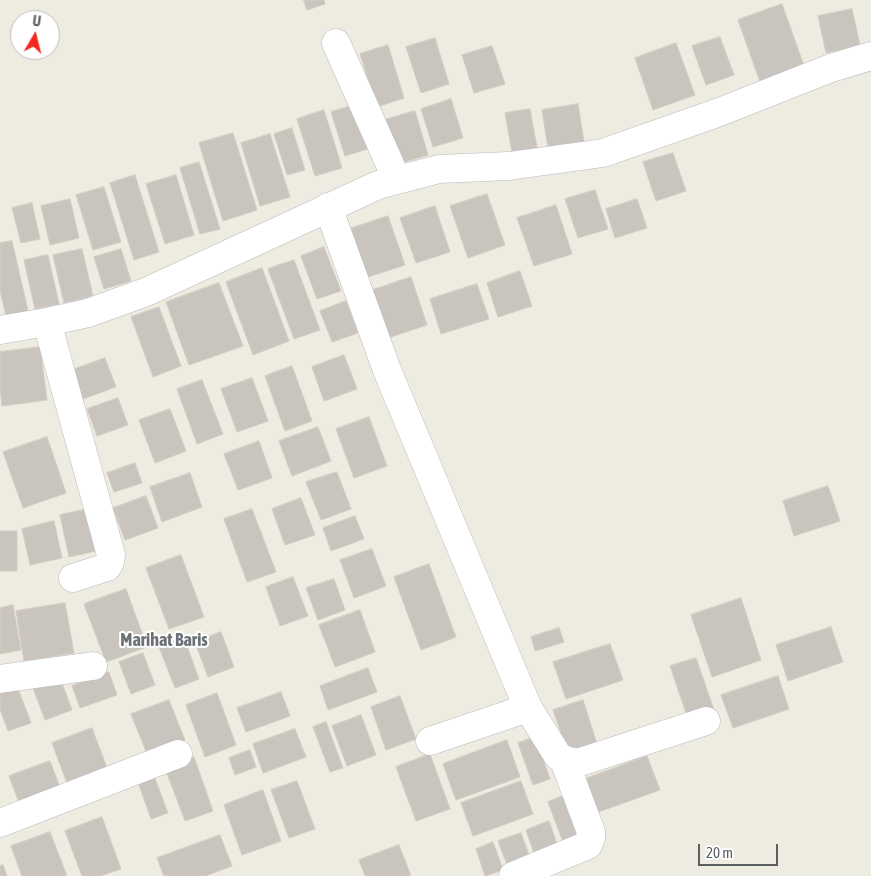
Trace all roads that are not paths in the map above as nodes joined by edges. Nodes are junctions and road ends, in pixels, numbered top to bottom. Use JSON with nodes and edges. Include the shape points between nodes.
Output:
{"nodes":[{"id":1,"x":336,"y":43,"type":"dead end"},
{"id":2,"x":871,"y":56,"type":"edge"},
{"id":3,"x":397,"y":180,"type":"junction"},
{"id":4,"x":328,"y":207,"type":"junction"},
{"id":5,"x":47,"y":322,"type":"junction"},
{"id":6,"x":0,"y":330,"type":"edge"},
{"id":7,"x":73,"y":578,"type":"dead end"},
{"id":8,"x":93,"y":666,"type":"dead end"},
{"id":9,"x":0,"y":679,"type":"edge"},
{"id":10,"x":528,"y":708,"type":"junction"},
{"id":11,"x":706,"y":721,"type":"dead end"},
{"id":12,"x":430,"y":741,"type":"dead end"},
{"id":13,"x":178,"y":754,"type":"dead end"},
{"id":14,"x":564,"y":760,"type":"junction"},
{"id":15,"x":0,"y":823,"type":"edge"},
{"id":16,"x":513,"y":876,"type":"edge"}],
"edges":[{"from":1,"to":3,"type":"street"},
{"from":2,"to":3,"type":"street","via":[[603,153],[509,166],[439,169]]},
{"from":3,"to":4,"type":"street"},
{"from":4,"to":5,"type":"street","via":[[146,292],[88,313]]},
{"from":4,"to":10,"type":"street","via":[[387,370]]},
{"from":5,"to":6,"type":"street"},
{"from":5,"to":7,"type":"street","via":[[110,554],[107,567]]},
{"from":8,"to":9,"type":"street"},
{"from":10,"to":12,"type":"street"},
{"from":10,"to":14,"type":"street","via":[[558,756]]},
{"from":11,"to":14,"type":"street","via":[[580,762]]},
{"from":13,"to":15,"type":"street"},
{"from":14,"to":16,"type":"street","via":[[591,832],[588,846]]}]}
